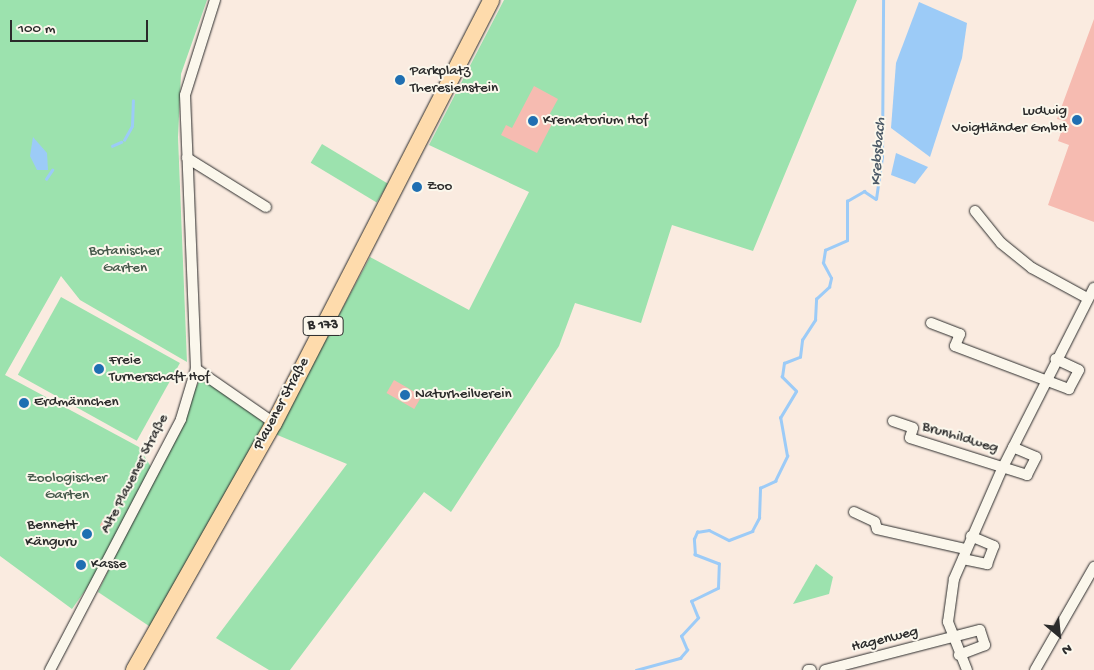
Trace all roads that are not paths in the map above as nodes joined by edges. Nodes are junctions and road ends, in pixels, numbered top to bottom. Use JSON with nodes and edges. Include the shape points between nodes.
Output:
{"nodes":[{"id":1,"x":215,"y":0,"type":"edge"},
{"id":2,"x":491,"y":0,"type":"edge"},
{"id":3,"x":187,"y":158,"type":"junction"},
{"id":4,"x":266,"y":207,"type":"dead end"},
{"id":5,"x":975,"y":211,"type":"dead end"},
{"id":6,"x":1094,"y":288,"type":"edge"},
{"id":7,"x":1087,"y":298,"type":"junction"},
{"id":8,"x":931,"y":322,"type":"dead end"},
{"id":9,"x":1055,"y":359,"type":"junction"},
{"id":10,"x":196,"y":369,"type":"junction"},
{"id":11,"x":1046,"y":379,"type":"junction"},
{"id":12,"x":893,"y":421,"type":"dead end"},
{"id":13,"x":274,"y":423,"type":"junction"},
{"id":14,"x":1014,"y":447,"type":"junction"},
{"id":15,"x":1003,"y":467,"type":"junction"},
{"id":16,"x":854,"y":512,"type":"dead end"},
{"id":17,"x":971,"y":536,"type":"junction"},
{"id":18,"x":965,"y":554,"type":"junction"},
{"id":19,"x":1094,"y":566,"type":"edge"},
{"id":20,"x":953,"y":638,"type":"junction"},
{"id":21,"x":959,"y":655,"type":"junction"},
{"id":22,"x":50,"y":670,"type":"edge"},
{"id":23,"x":134,"y":670,"type":"edge"},
{"id":24,"x":825,"y":670,"type":"edge"},
{"id":25,"x":967,"y":670,"type":"edge"},
{"id":26,"x":1034,"y":670,"type":"edge"}],
"edges":[{"from":1,"to":3,"type":"street","name":"Alte Plauener Straße","via":[[185,95]]},
{"from":2,"to":13,"type":"main road","name":"Plauener Straße","number":"B 173"},
{"from":3,"to":4,"type":"street"},
{"from":3,"to":10,"type":"street","name":"Alte Plauener Straße"},
{"from":5,"to":7,"type":"street","via":[[1001,243],[1032,268]]},
{"from":6,"to":7,"type":"street"},
{"from":7,"to":9,"type":"street"},
{"from":8,"to":11,"type":"street","via":[[960,334],[954,346]]},
{"from":9,"to":11,"type":"street"},
{"from":9,"to":11,"type":"street","via":[[1079,370],[1069,389]]},
{"from":10,"to":13,"type":"street"},
{"from":10,"to":22,"type":"street","name":"Alte Plauener Straße","via":[[181,419]]},
{"from":11,"to":14,"type":"street"},
{"from":12,"to":15,"type":"street","name":"Brunhildweg","via":[[912,428],[910,438]]},
{"from":13,"to":23,"type":"main road","name":"Plauener Straße","number":"B 173"},
{"from":14,"to":15,"type":"street"},
{"from":14,"to":15,"type":"street","via":[[1036,457],[1027,475]]},
{"from":15,"to":17,"type":"street"},
{"from":16,"to":18,"type":"street","via":[[875,522],[877,529]]},
{"from":17,"to":18,"type":"street"},
{"from":17,"to":18,"type":"street","via":[[994,546],[988,564]]},
{"from":18,"to":20,"type":"street","via":[[949,600]]},
{"from":19,"to":26,"type":"street"},
{"from":20,"to":21,"type":"street"},
{"from":20,"to":21,"type":"street","name":"Hagenweg","via":[[980,630],[985,645]]},
{"from":20,"to":24,"type":"street","name":"Hagenweg"},
{"from":21,"to":25,"type":"street"}]}
